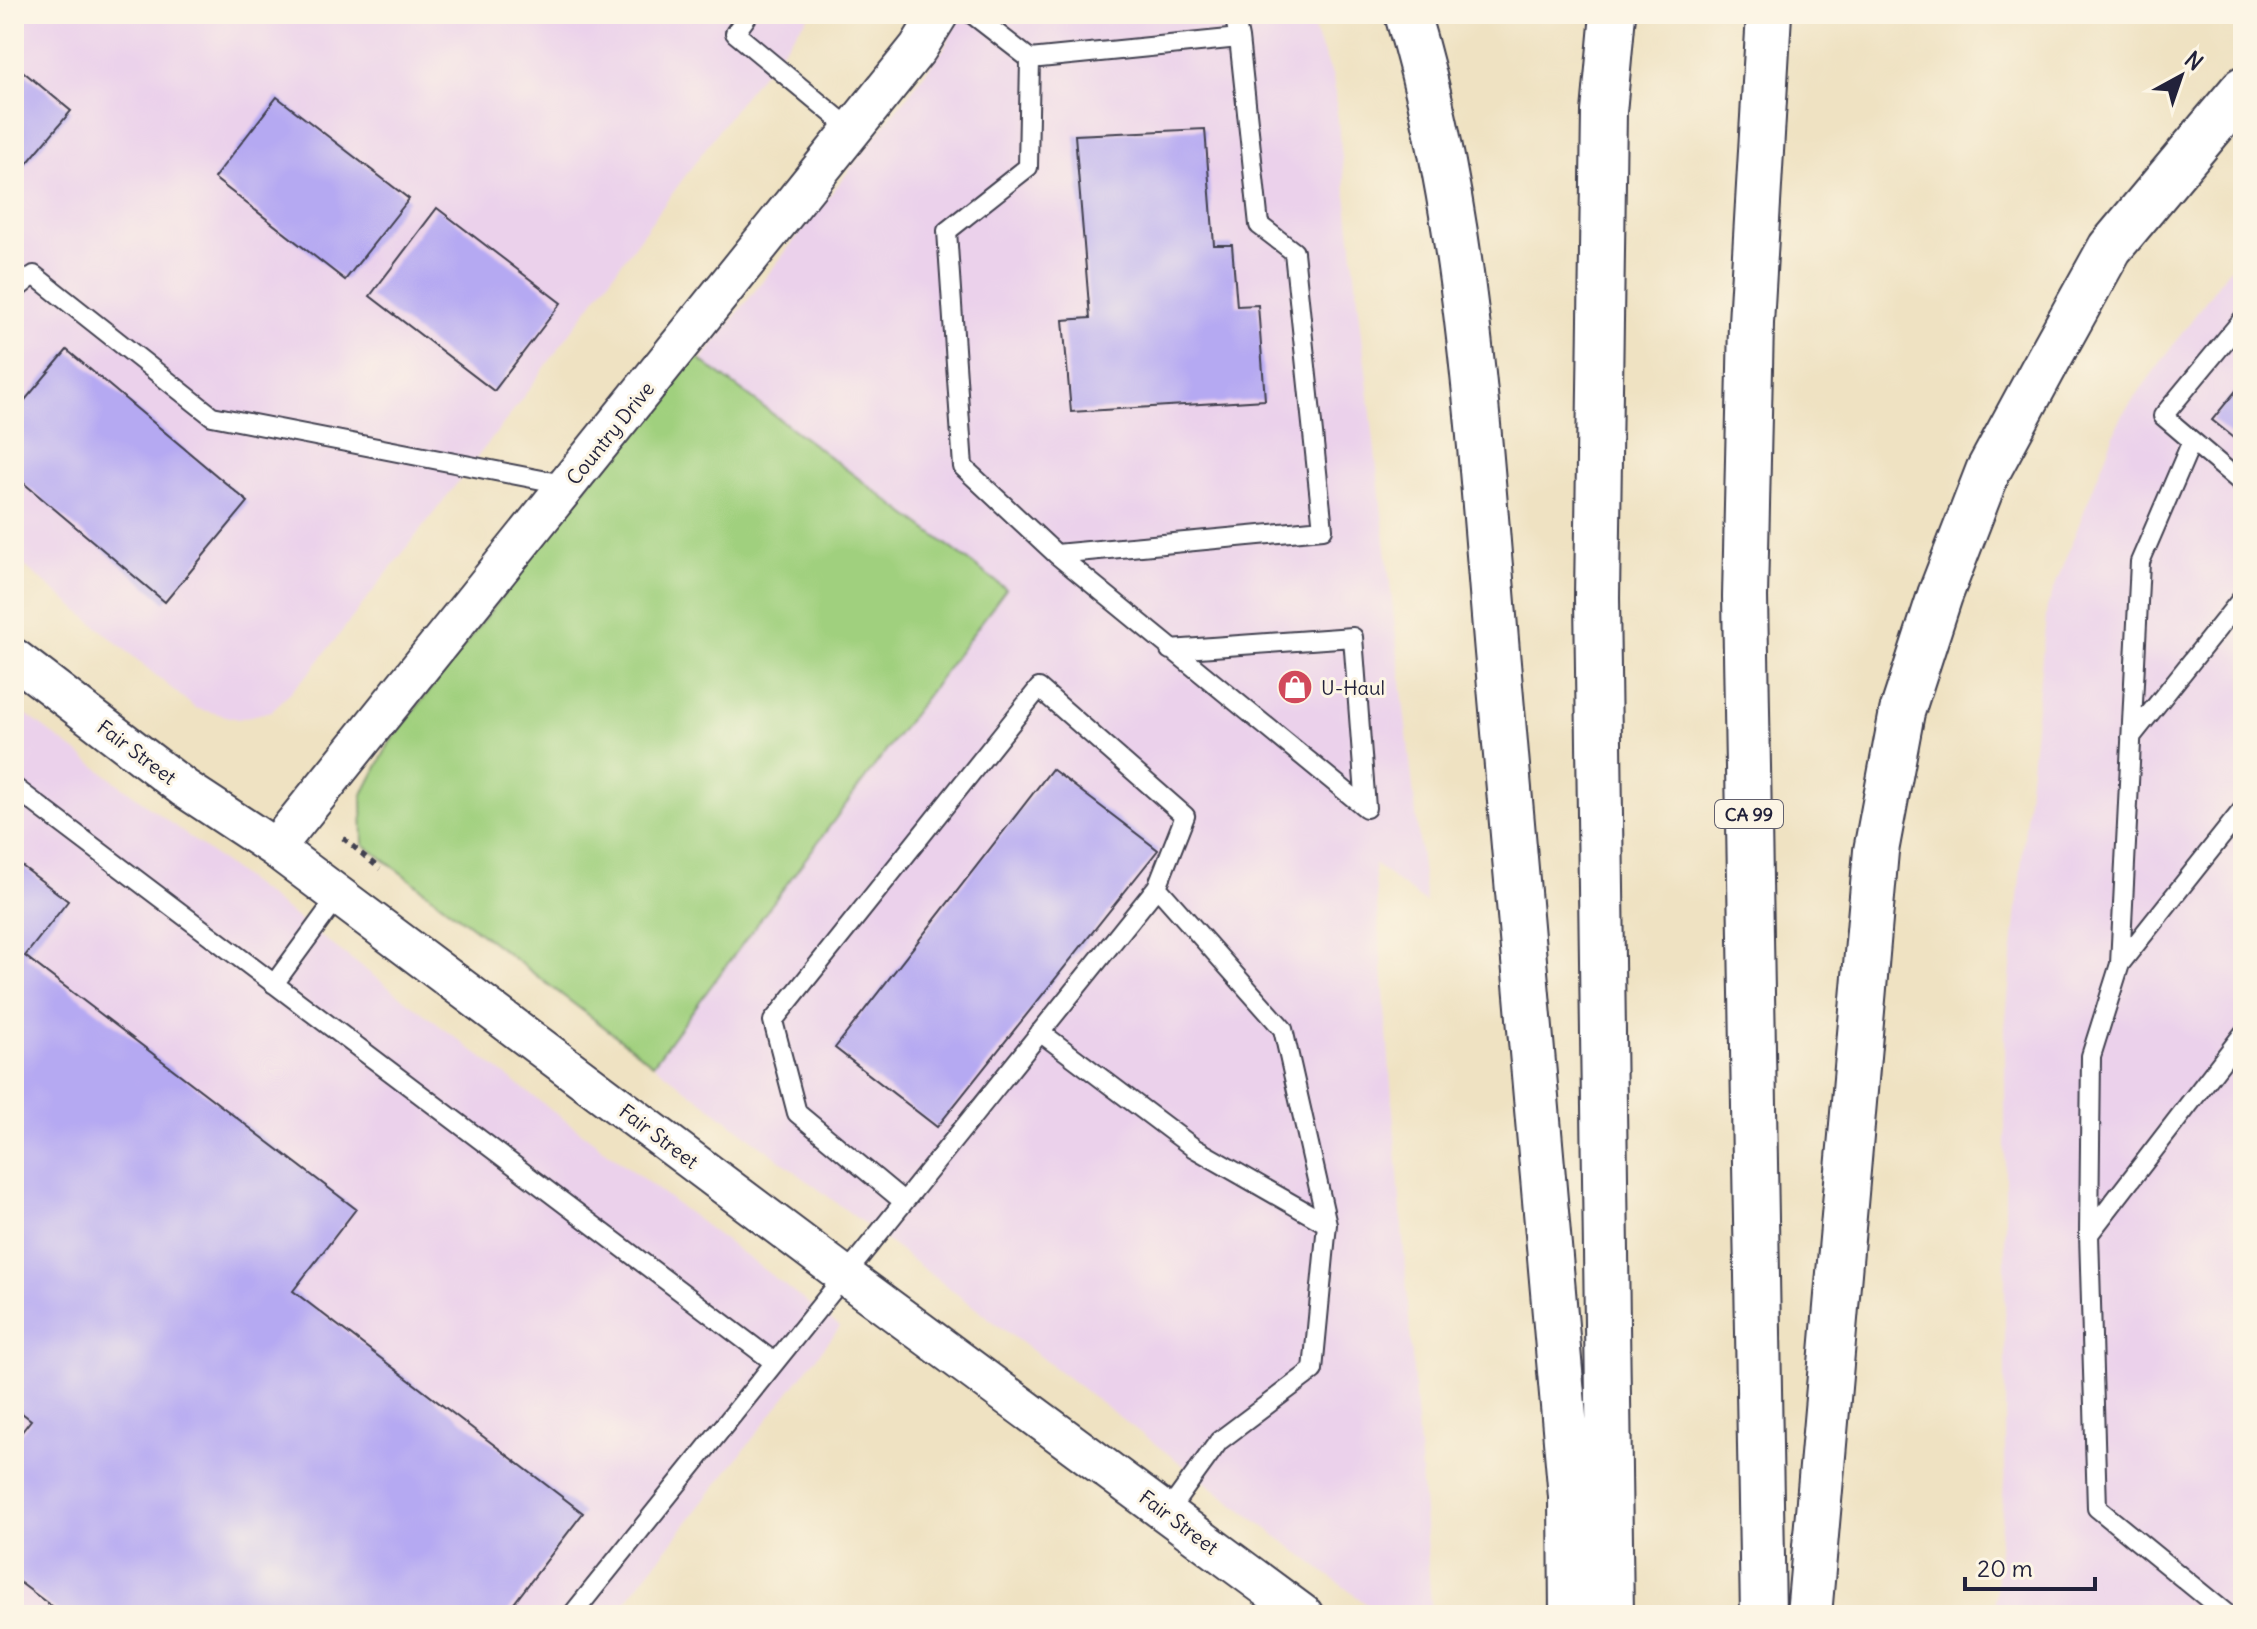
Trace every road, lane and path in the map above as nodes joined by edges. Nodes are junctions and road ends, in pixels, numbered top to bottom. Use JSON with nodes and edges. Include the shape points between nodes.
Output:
{"nodes":[{"id":1,"x":749,"y":14,"type":"edge"},
{"id":2,"x":939,"y":14,"type":"edge"},
{"id":3,"x":972,"y":14,"type":"edge"},
{"id":4,"x":1234,"y":14,"type":"edge"},
{"id":5,"x":1407,"y":14,"type":"edge"},
{"id":6,"x":1613,"y":14,"type":"edge"},
{"id":7,"x":1769,"y":14,"type":"edge"},
{"id":8,"x":1239,"y":38,"type":"junction"},
{"id":9,"x":1030,"y":59,"type":"junction"},
{"id":10,"x":2243,"y":89,"type":"edge"},
{"id":11,"x":852,"y":130,"type":"junction"},
{"id":12,"x":14,"y":291,"type":"edge"},
{"id":13,"x":2243,"y":319,"type":"edge"},
{"id":14,"x":2192,"y":441,"type":"junction"},
{"id":15,"x":2243,"y":484,"type":"edge"},
{"id":16,"x":568,"y":485,"type":"junction"},
{"id":17,"x":1056,"y":554,"type":"junction"},
{"id":18,"x":2243,"y":597,"type":"edge"},
{"id":19,"x":1170,"y":650,"type":"junction"},
{"id":20,"x":14,"y":658,"type":"edge"},
{"id":21,"x":2131,"y":737,"type":"junction"},
{"id":22,"x":14,"y":787,"type":"edge"},
{"id":23,"x":2243,"y":809,"type":"edge"},
{"id":24,"x":343,"y":838,"type":"dead end"},
{"id":25,"x":275,"y":848,"type":"junction"},
{"id":26,"x":380,"y":869,"type":"dead end"},
{"id":27,"x":1157,"y":887,"type":"junction"},
{"id":28,"x":339,"y":895,"type":"junction"},
{"id":29,"x":2120,"y":964,"type":"junction"},
{"id":30,"x":274,"y":984,"type":"junction"},
{"id":31,"x":1040,"y":1032,"type":"junction"},
{"id":32,"x":2243,"y":1034,"type":"edge"},
{"id":33,"x":903,"y":1201,"type":"junction"},
{"id":34,"x":1327,"y":1224,"type":"junction"},
{"id":35,"x":2089,"y":1234,"type":"junction"},
{"id":36,"x":844,"y":1275,"type":"junction"},
{"id":37,"x":774,"y":1362,"type":"junction"},
{"id":38,"x":1167,"y":1513,"type":"junction"},
{"id":39,"x":572,"y":1615,"type":"edge"},
{"id":40,"x":1304,"y":1615,"type":"edge"},
{"id":41,"x":1572,"y":1615,"type":"edge"},
{"id":42,"x":1611,"y":1615,"type":"edge"},
{"id":43,"x":1763,"y":1615,"type":"edge"},
{"id":44,"x":1809,"y":1615,"type":"edge"},
{"id":45,"x":2228,"y":1615,"type":"edge"}],
"edges":[{"from":1,"to":11,"type":"lane","via":[[735,33]]},
{"from":2,"to":11,"type":"street","name":"Country Drive"},
{"from":3,"to":9,"type":"lane"},
{"from":4,"to":8,"type":"lane"},
{"from":5,"to":41,"type":"highway","via":[[1455,222],[1480,455],[1571,1497]]},
{"from":6,"to":42,"type":"highway","via":[[1604,112],[1597,597]]},
{"from":7,"to":43,"type":"highway","number":"CA 99","via":[[1751,323],[1745,597]]},
{"from":8,"to":9,"type":"lane"},
{"from":8,"to":17,"type":"lane","via":[[1259,225],[1294,252],[1323,529]]},
{"from":9,"to":17,"type":"lane","via":[[1028,167],[947,231],[963,467]]},
{"from":10,"to":44,"type":"highway","via":[[2110,248],[2048,360],[1988,471],[1902,712],[1876,851]]},
{"from":11,"to":16,"type":"street","name":"Country Drive"},
{"from":12,"to":16,"type":"lane","via":[[34,275],[212,416]]},
{"from":13,"to":14,"type":"lane","via":[[2163,416]]},
{"from":14,"to":15,"type":"lane"},
{"from":14,"to":21,"type":"lane","via":[[2140,562]]},
{"from":16,"to":25,"type":"street","name":"Country Drive"},
{"from":17,"to":19,"type":"lane"},
{"from":18,"to":21,"type":"lane"},
{"from":19,"to":19,"type":"lane","via":[[1231,699],[1366,808],[1353,637]]},
{"from":20,"to":25,"type":"street","name":"Fair Street","via":[[184,788]]},
{"from":21,"to":29,"type":"lane"},
{"from":22,"to":30,"type":"lane"},
{"from":23,"to":29,"type":"lane"},
{"from":24,"to":26,"type":"path"},
{"from":25,"to":28,"type":"street","name":"Fair Street"},
{"from":27,"to":31,"type":"lane"},
{"from":27,"to":33,"type":"lane","via":[[1185,816],[1039,688],[773,1021],[797,1113]]},
{"from":27,"to":34,"type":"lane","via":[[1283,1029]]},
{"from":28,"to":30,"type":"lane"},
{"from":28,"to":36,"type":"street","name":"Fair Street"},
{"from":29,"to":35,"type":"lane","via":[[2091,1056]]},
{"from":30,"to":37,"type":"lane"},
{"from":31,"to":33,"type":"lane"},
{"from":31,"to":34,"type":"lane","via":[[1194,1148]]},
{"from":32,"to":35,"type":"lane"},
{"from":33,"to":36,"type":"lane"},
{"from":34,"to":38,"type":"lane","via":[[1313,1370],[1219,1441]]},
{"from":35,"to":45,"type":"lane","via":[[2097,1508]]},
{"from":36,"to":37,"type":"lane"},
{"from":36,"to":38,"type":"street","name":"Fair Street"},
{"from":37,"to":39,"type":"lane"},
{"from":38,"to":40,"type":"street","name":"Fair Street"}]}
